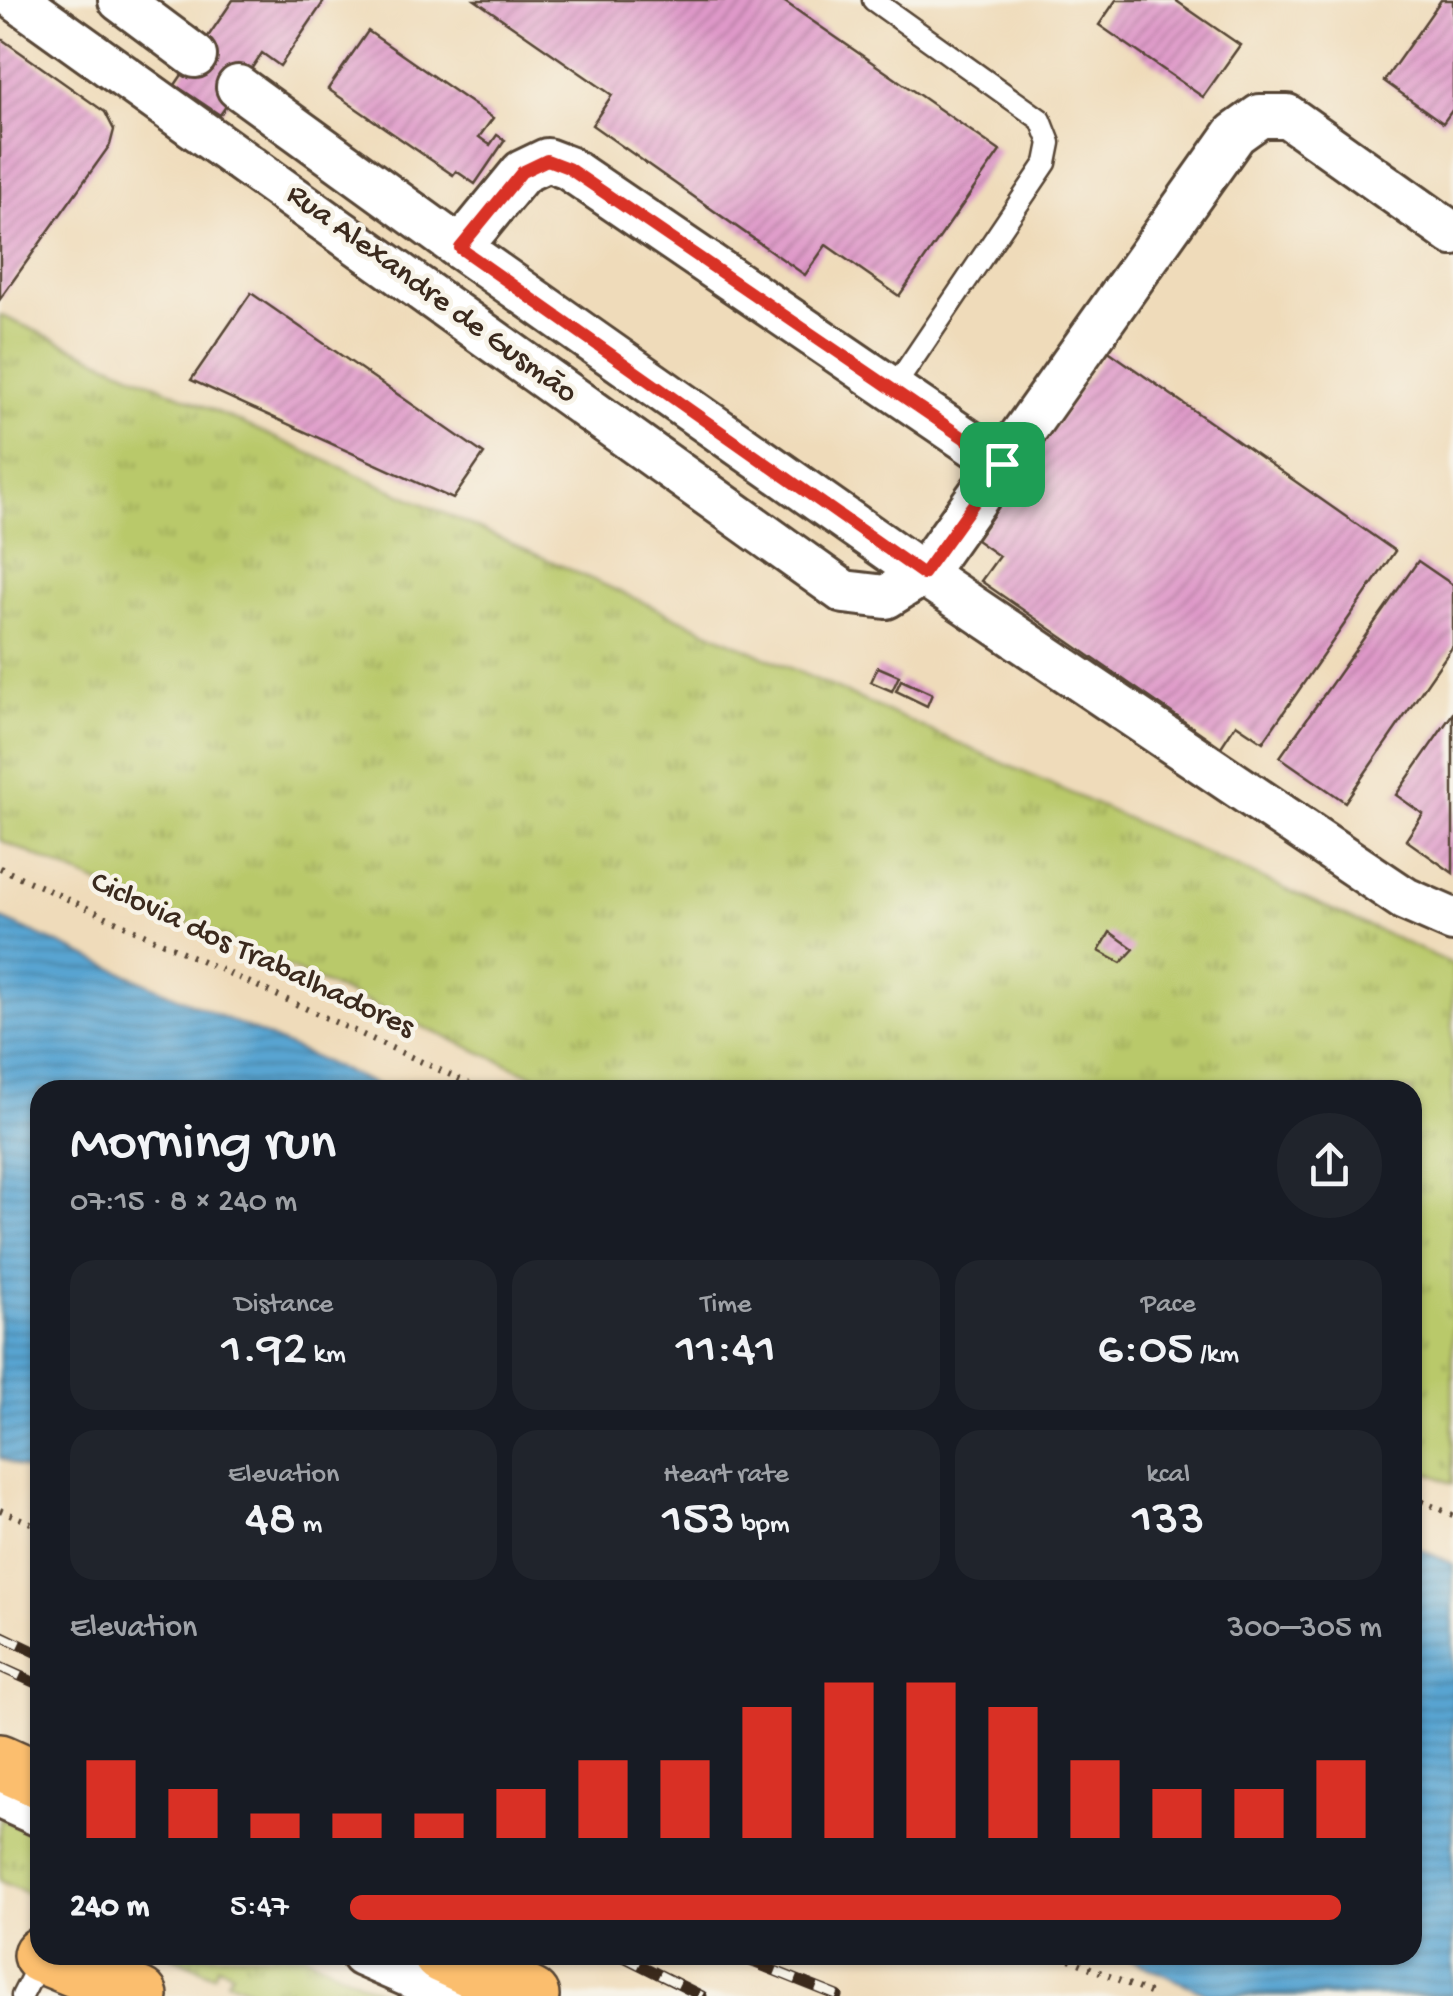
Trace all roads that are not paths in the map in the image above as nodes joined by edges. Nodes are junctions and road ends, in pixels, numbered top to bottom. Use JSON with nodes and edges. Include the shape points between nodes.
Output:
{"nodes":[{"id":1,"x":17,"y":0,"type":"edge"},
{"id":2,"x":104,"y":0,"type":"edge"},
{"id":3,"x":120,"y":0,"type":"edge"},
{"id":4,"x":873,"y":0,"type":"edge"},
{"id":5,"x":76,"y":40,"type":"junction"},
{"id":6,"x":195,"y":56,"type":"dead end"},
{"id":7,"x":238,"y":88,"type":"dead end"},
{"id":8,"x":1453,"y":234,"type":"edge"},
{"id":9,"x":460,"y":248,"type":"junction"},
{"id":10,"x":893,"y":389,"type":"junction"},
{"id":11,"x":1002,"y":464,"type":"junction"},
{"id":12,"x":923,"y":574,"type":"junction"},
{"id":13,"x":1453,"y":920,"type":"edge"},
{"id":14,"x":0,"y":1762,"type":"edge"},
{"id":15,"x":30,"y":1776,"type":"edge"},
{"id":16,"x":0,"y":1797,"type":"edge"},
{"id":17,"x":30,"y":1810,"type":"edge"},
{"id":18,"x":0,"y":1938,"type":"edge"},
{"id":19,"x":30,"y":1950,"type":"edge"},
{"id":20,"x":37,"y":1965,"type":"edge"},
{"id":21,"x":66,"y":1965,"type":"edge"},
{"id":22,"x":385,"y":1965,"type":"edge"},
{"id":23,"x":463,"y":1965,"type":"edge"},
{"id":24,"x":22,"y":1996,"type":"edge"},
{"id":25,"x":140,"y":1996,"type":"edge"},
{"id":26,"x":456,"y":1996,"type":"edge"},
{"id":27,"x":531,"y":1996,"type":"edge"}],
"edges":[{"from":1,"to":5,"type":"street","name":"Rua Alexandre de Gusmão"},
{"from":2,"to":5,"type":"street"},
{"from":3,"to":6,"type":"street"},
{"from":4,"to":10,"type":"lane","via":[[1041,120],[1050,143],[1046,163]]},
{"from":5,"to":12,"type":"street","name":"Rua Alexandre de Gusmão","via":[[844,592],[886,596]]},
{"from":7,"to":9,"type":"street"},
{"from":8,"to":11,"type":"street","via":[[1287,116],[1260,116],[1235,134]]},
{"from":9,"to":10,"type":"street","via":[[522,172],[547,160]]},
{"from":9,"to":12,"type":"street"},
{"from":10,"to":11,"type":"street"},
{"from":11,"to":12,"type":"street"},
{"from":12,"to":13,"type":"street","via":[[1405,899]]},
{"from":14,"to":15,"type":"highway"},
{"from":16,"to":17,"type":"street"},
{"from":18,"to":19,"type":"highway"},
{"from":20,"to":24,"type":"lane"},
{"from":21,"to":25,"type":"highway"},
{"from":22,"to":26,"type":"street"},
{"from":23,"to":27,"type":"highway"}]}
